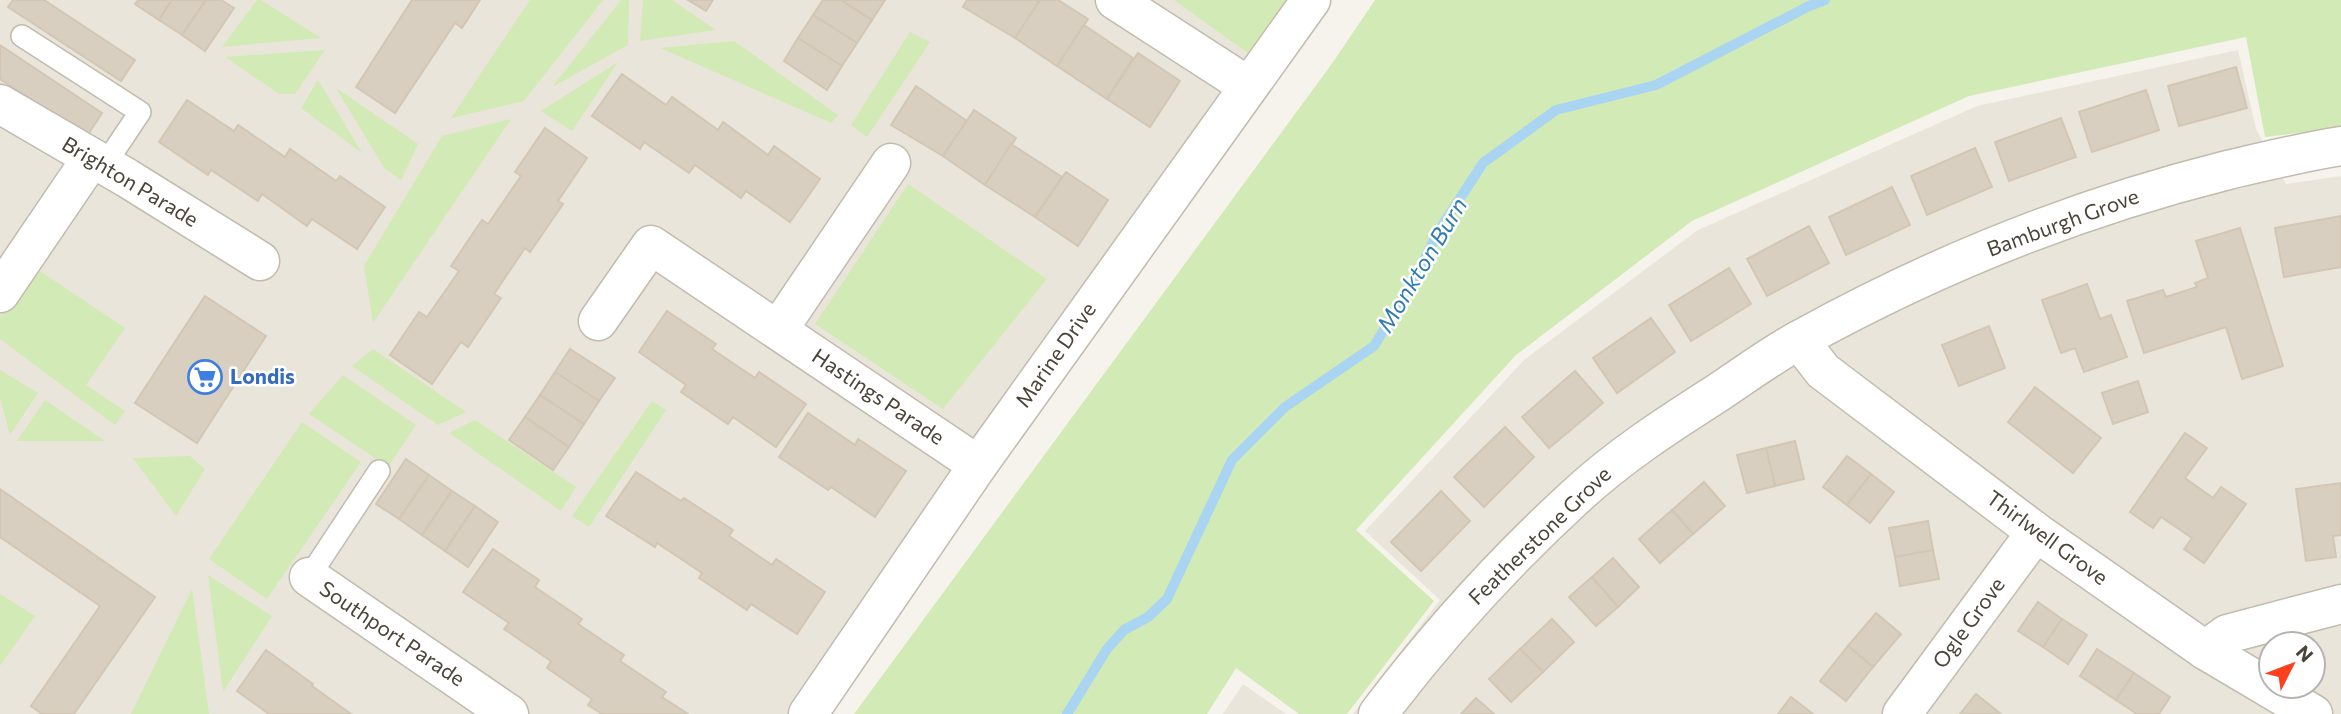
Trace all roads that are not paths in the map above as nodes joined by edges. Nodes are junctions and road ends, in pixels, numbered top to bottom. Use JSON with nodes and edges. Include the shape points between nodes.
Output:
{"nodes":[{"id":1,"x":1115,"y":0,"type":"edge"},
{"id":2,"x":1311,"y":0,"type":"edge"},
{"id":3,"x":22,"y":36,"type":"dead end"},
{"id":4,"x":1248,"y":86,"type":"junction"},
{"id":5,"x":0,"y":104,"type":"edge"},
{"id":6,"x":2341,"y":146,"type":"edge"},
{"id":7,"x":98,"y":163,"type":"junction"},
{"id":8,"x":891,"y":163,"type":"dead end"},
{"id":9,"x":260,"y":261,"type":"dead end"},
{"id":10,"x":0,"y":293,"type":"edge"},
{"id":11,"x":598,"y":321,"type":"dead end"},
{"id":12,"x":778,"y":330,"type":"junction"},
{"id":13,"x":1799,"y":340,"type":"junction"},
{"id":14,"x":978,"y":465,"type":"junction"},
{"id":15,"x":379,"y":471,"type":"dead end"},
{"id":16,"x":2036,"y":532,"type":"junction"},
{"id":17,"x":309,"y":577,"type":"joint"},
{"id":18,"x":2341,"y":604,"type":"edge"},
{"id":19,"x":2204,"y":650,"type":"junction"},
{"id":20,"x":509,"y":714,"type":"edge"},
{"id":21,"x":808,"y":714,"type":"edge"},
{"id":22,"x":1378,"y":714,"type":"edge"},
{"id":23,"x":1902,"y":714,"type":"edge"},
{"id":24,"x":2313,"y":714,"type":"edge"}],
"edges":[{"from":1,"to":4,"type":"street"},
{"from":2,"to":4,"type":"street","name":"Marine Drive"},
{"from":3,"to":7,"type":"lane","via":[[140,112]]},
{"from":4,"to":14,"type":"street","name":"Marine Drive"},
{"from":5,"to":7,"type":"street","name":"Brighton Parade"},
{"from":6,"to":13,"type":"street","name":"Bamburgh Grove","via":[[2163,186],[2038,229],[1898,289]]},
{"from":7,"to":9,"type":"street","name":"Brighton Parade"},
{"from":7,"to":10,"type":"street"},
{"from":8,"to":12,"type":"street"},
{"from":11,"to":12,"type":"street","name":"Hastings Parade","via":[[651,245]]},
{"from":12,"to":14,"type":"street","name":"Hastings Parade"},
{"from":13,"to":16,"type":"street","name":"Thirlwell Grove","via":[[1823,371]]},
{"from":13,"to":22,"type":"street","name":"Featherstone Grove","via":[[1648,437],[1576,496],[1493,578],[1419,660]]},
{"from":14,"to":21,"type":"street","name":"Marine Drive"},
{"from":15,"to":17,"type":"lane"},
{"from":16,"to":19,"type":"street","name":"Thirlwell Grove"},
{"from":16,"to":23,"type":"street","name":"Ogle Grove"},
{"from":17,"to":20,"type":"street","name":"Southport Parade"},
{"from":18,"to":19,"type":"street","via":[[2227,634]]},
{"from":19,"to":24,"type":"street","name":"Thirlwell Grove"}]}
